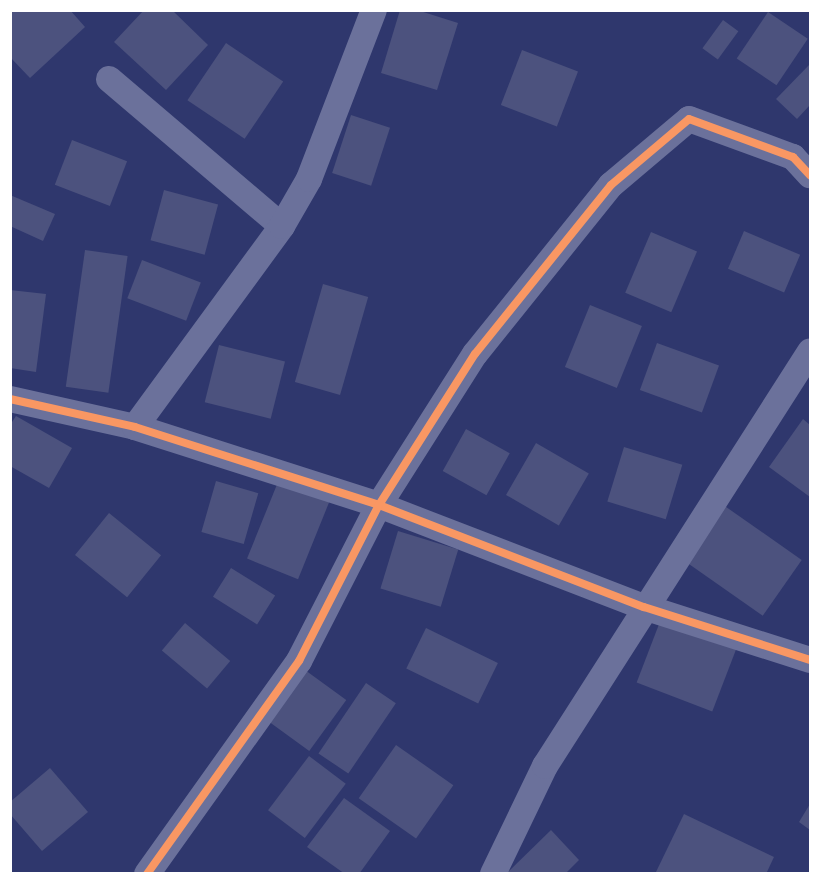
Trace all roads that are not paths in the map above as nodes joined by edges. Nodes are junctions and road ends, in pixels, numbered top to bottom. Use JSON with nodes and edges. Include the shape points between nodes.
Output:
{"nodes":[{"id":1,"x":374,"y":10,"type":"edge"},
{"id":2,"x":109,"y":79,"type":"dead end"},
{"id":3,"x":810,"y":175,"type":"edge"},
{"id":4,"x":282,"y":226,"type":"junction"},
{"id":5,"x":810,"y":351,"type":"edge"},
{"id":6,"x":10,"y":399,"type":"edge"},
{"id":7,"x":135,"y":427,"type":"junction"},
{"id":8,"x":379,"y":505,"type":"junction"},
{"id":9,"x":644,"y":607,"type":"junction"},
{"id":10,"x":810,"y":660,"type":"edge"},
{"id":11,"x":147,"y":873,"type":"edge"},
{"id":12,"x":492,"y":873,"type":"edge"}],
"edges":[{"from":1,"to":4,"type":"street","via":[[309,179]]},
{"from":2,"to":4,"type":"street"},
{"from":3,"to":8,"type":"street","via":[[793,157],[689,119],[611,185],[489,336]]},
{"from":4,"to":7,"type":"street"},
{"from":5,"to":9,"type":"street"},
{"from":6,"to":7,"type":"street"},
{"from":7,"to":8,"type":"street"},
{"from":8,"to":9,"type":"street"},
{"from":8,"to":11,"type":"street","via":[[299,661]]},
{"from":9,"to":10,"type":"street"},
{"from":9,"to":12,"type":"street","via":[[545,766]]}]}
